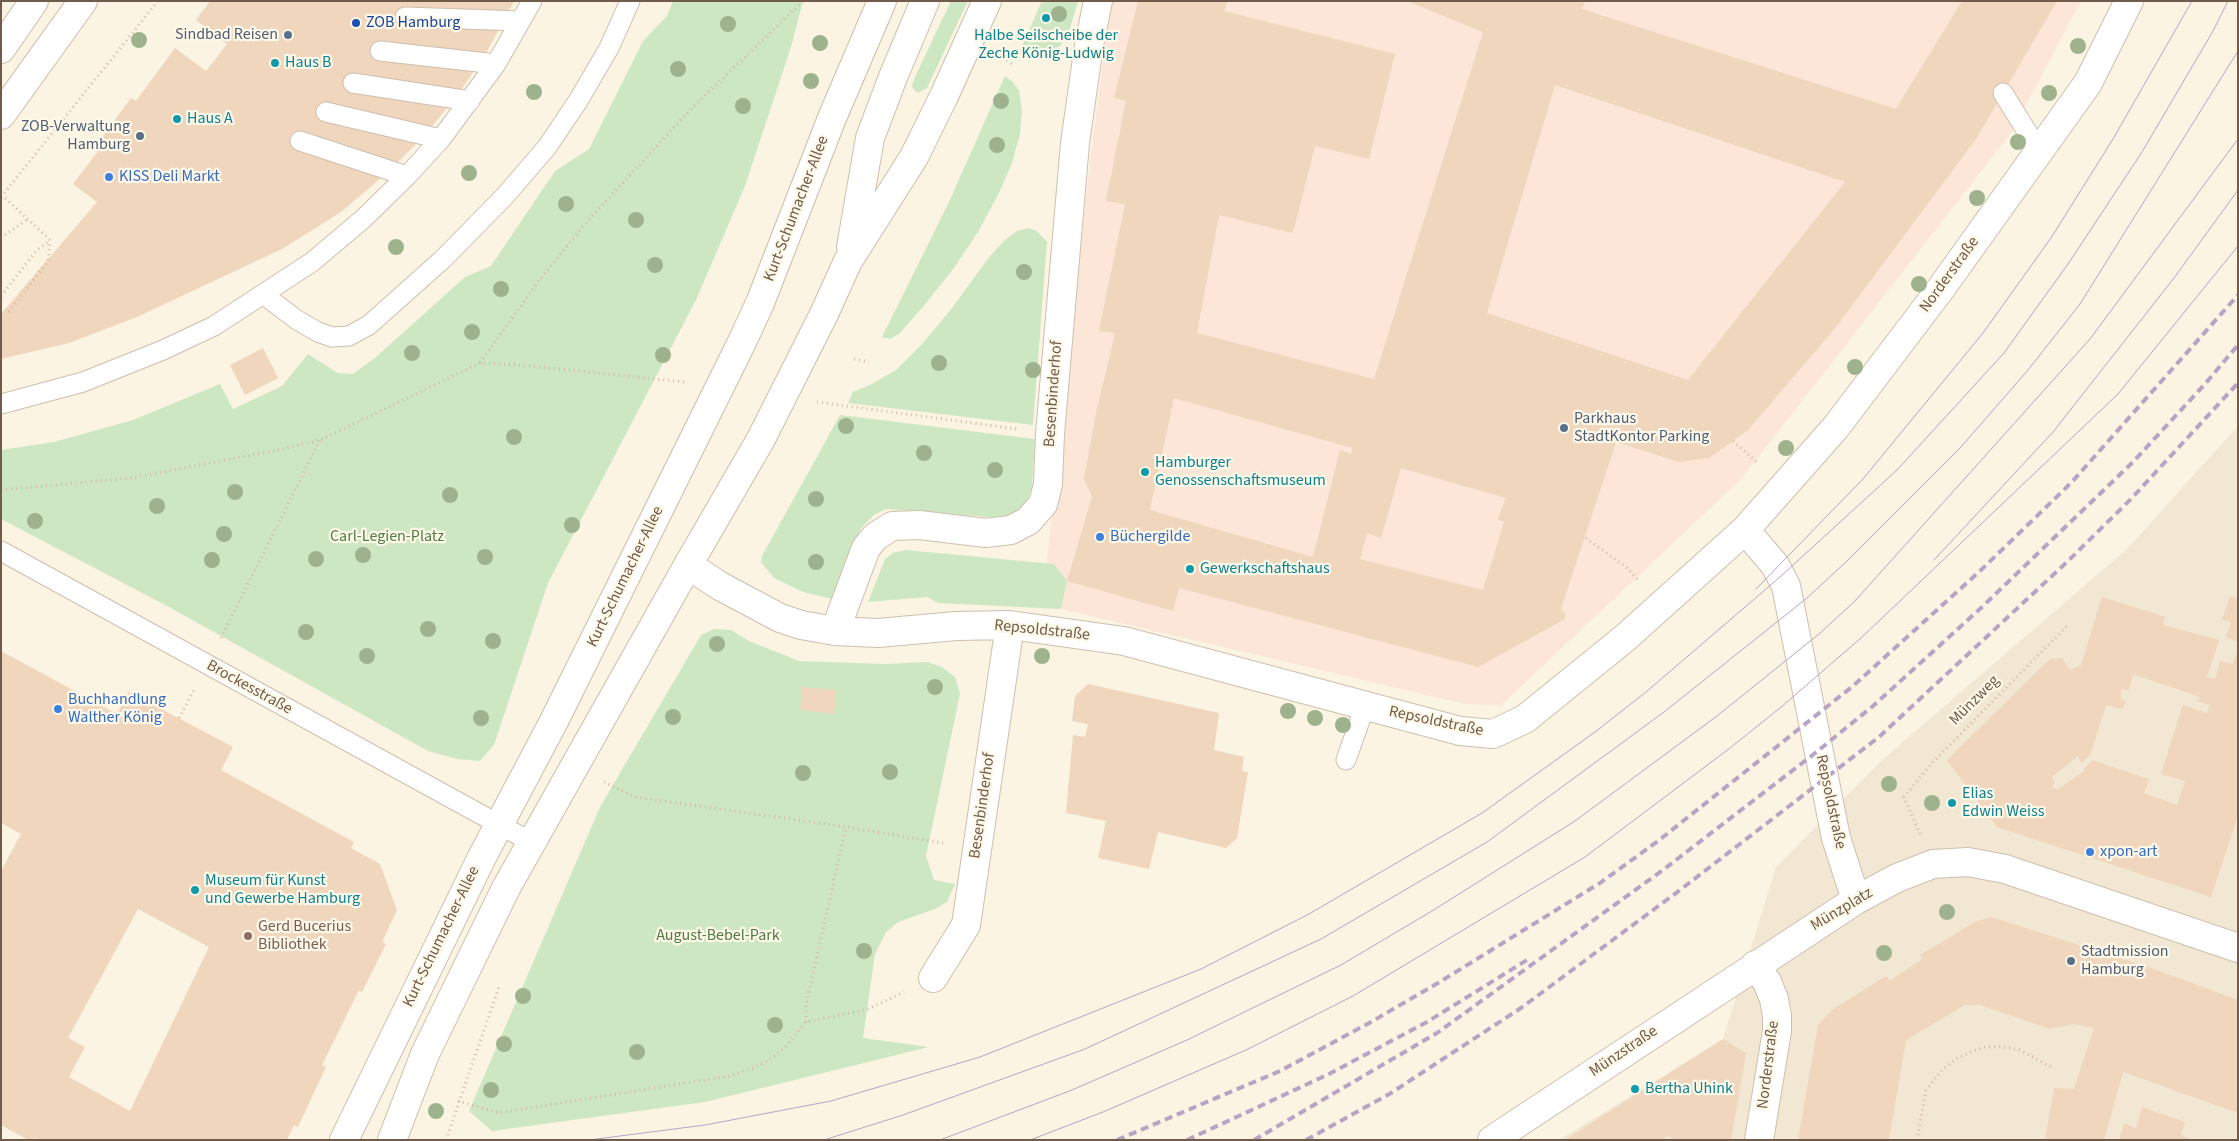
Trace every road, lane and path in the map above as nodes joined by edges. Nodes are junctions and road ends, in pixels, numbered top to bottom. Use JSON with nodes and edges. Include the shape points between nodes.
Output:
{"nodes":[{"id":1,"x":34,"y":1,"type":"edge"},
{"id":2,"x":84,"y":1,"type":"edge"},
{"id":3,"x":158,"y":1,"type":"edge"},
{"id":4,"x":532,"y":1,"type":"edge"},
{"id":5,"x":630,"y":1,"type":"edge"},
{"id":6,"x":803,"y":1,"type":"edge"},
{"id":7,"x":865,"y":1,"type":"edge"},
{"id":8,"x":882,"y":1,"type":"edge"},
{"id":9,"x":926,"y":1,"type":"edge"},
{"id":10,"x":987,"y":1,"type":"edge"},
{"id":11,"x":1098,"y":1,"type":"edge"},
{"id":12,"x":2129,"y":1,"type":"edge"},
{"id":13,"x":405,"y":18,"type":"dead end"},
{"id":14,"x":522,"y":21,"type":"junction"},
{"id":15,"x":1,"y":49,"type":"edge"},
{"id":16,"x":380,"y":51,"type":"dead end"},
{"id":17,"x":1002,"y":56,"type":"dead end"},
{"id":18,"x":855,"y":62,"type":"junction"},
{"id":19,"x":496,"y":64,"type":"junction"},
{"id":20,"x":1012,"y":64,"type":"dead end"},
{"id":21,"x":353,"y":83,"type":"dead end"},
{"id":22,"x":2003,"y":93,"type":"dead end"},
{"id":23,"x":470,"y":101,"type":"junction"},
{"id":24,"x":326,"y":112,"type":"dead end"},
{"id":25,"x":1,"y":115,"type":"edge"},
{"id":26,"x":442,"y":138,"type":"junction"},
{"id":27,"x":300,"y":141,"type":"dead end"},
{"id":28,"x":2039,"y":151,"type":"junction"},
{"id":29,"x":407,"y":176,"type":"junction"},
{"id":30,"x":2,"y":197,"type":"edge"},
{"id":31,"x":28,"y":219,"type":"junction"},
{"id":32,"x":1,"y":238,"type":"edge"},
{"id":33,"x":50,"y":240,"type":"junction"},
{"id":34,"x":848,"y":261,"type":"junction"},
{"id":35,"x":264,"y":295,"type":"junction"},
{"id":36,"x":1,"y":296,"type":"edge"},
{"id":37,"x":9,"y":312,"type":"dead end"},
{"id":38,"x":854,"y":359,"type":"dead end"},
{"id":39,"x":869,"y":362,"type":"dead end"},
{"id":40,"x":480,"y":363,"type":"junction"},
{"id":41,"x":692,"y":382,"type":"dead end"},
{"id":42,"x":813,"y":402,"type":"dead end"},
{"id":43,"x":1,"y":404,"type":"edge"},
{"id":44,"x":1050,"y":434,"type":"junction"},
{"id":45,"x":320,"y":440,"type":"junction"},
{"id":46,"x":1,"y":490,"type":"edge"},
{"id":47,"x":1745,"y":530,"type":"junction"},
{"id":48,"x":1586,"y":538,"type":"dead end"},
{"id":49,"x":1,"y":551,"type":"edge"},
{"id":50,"x":688,"y":565,"type":"junction"},
{"id":51,"x":1661,"y":605,"type":"junction"},
{"id":52,"x":1010,"y":625,"type":"junction"},
{"id":53,"x":2067,"y":626,"type":"dead end"},
{"id":54,"x":835,"y":631,"type":"junction"},
{"id":55,"x":207,"y":666,"type":"junction"},
{"id":56,"x":1365,"y":706,"type":"junction"},
{"id":57,"x":1346,"y":760,"type":"dead end"},
{"id":58,"x":601,"y":781,"type":"dead end"},
{"id":59,"x":1904,"y":797,"type":"dead end"},
{"id":60,"x":498,"y":825,"type":"junction"},
{"id":61,"x":846,"y":827,"type":"junction"},
{"id":62,"x":531,"y":842,"type":"junction"},
{"id":63,"x":976,"y":848,"type":"junction"},
{"id":64,"x":1856,"y":900,"type":"junction"},
{"id":65,"x":2236,"y":941,"type":"edge"},
{"id":66,"x":1756,"y":965,"type":"junction"},
{"id":67,"x":502,"y":978,"type":"dead end"},
{"id":68,"x":933,"y":978,"type":"joint"},
{"id":69,"x":806,"y":1022,"type":"junction"},
{"id":70,"x":2051,"y":1067,"type":"dead end"},
{"id":71,"x":458,"y":1101,"type":"junction"},
{"id":72,"x":344,"y":1140,"type":"edge"},
{"id":73,"x":392,"y":1140,"type":"edge"},
{"id":74,"x":446,"y":1140,"type":"edge"},
{"id":75,"x":1492,"y":1140,"type":"edge"},
{"id":76,"x":1759,"y":1140,"type":"edge"},
{"id":77,"x":1917,"y":1140,"type":"edge"}],
"edges":[{"from":1,"to":15,"type":"street"},
{"from":2,"to":25,"type":"street"},
{"from":3,"to":30,"type":"path"},
{"from":4,"to":14,"type":"lane"},
{"from":5,"to":35,"type":"lane","via":[[609,48],[547,147],[504,197],[443,259],[368,325],[349,336],[332,337],[297,320]]},
{"from":6,"to":40,"type":"path","via":[[692,108],[584,225]]},
{"from":7,"to":18,"type":"street"},
{"from":8,"to":18,"type":"street","name":"Kurt-Schumacher-Allee"},
{"from":9,"to":34,"type":"street","via":[[870,138]]},
{"from":10,"to":34,"type":"street","via":[[914,156]]},
{"from":11,"to":44,"type":"street","name":"Besenbinderhof","via":[[1075,143]]},
{"from":12,"to":28,"type":"street","name":"Norderstraße","via":[[2088,83]]},
{"from":13,"to":14,"type":"lane"},
{"from":14,"to":19,"type":"lane"},
{"from":16,"to":19,"type":"lane"},
{"from":17,"to":20,"type":"path"},
{"from":18,"to":60,"type":"street","name":"Kurt-Schumacher-Allee","via":[[760,303],[610,610]]},
{"from":19,"to":23,"type":"lane"},
{"from":21,"to":23,"type":"lane"},
{"from":22,"to":28,"type":"lane"},
{"from":23,"to":26,"type":"lane"},
{"from":24,"to":26,"type":"lane"},
{"from":26,"to":29,"type":"lane"},
{"from":27,"to":29,"type":"lane"},
{"from":28,"to":47,"type":"street","name":"Norderstraße","via":[[1836,427]]},
{"from":29,"to":35,"type":"lane","via":[[312,262]]},
{"from":30,"to":31,"type":"path"},
{"from":31,"to":32,"type":"path"},
{"from":31,"to":33,"type":"path"},
{"from":33,"to":36,"type":"path","via":[[36,251]]},
{"from":33,"to":37,"type":"path","via":[[48,261]]},
{"from":34,"to":50,"type":"street","via":[[761,439]]},
{"from":35,"to":43,"type":"lane","via":[[214,326],[163,350],[83,382]]},
{"from":38,"to":39,"type":"path"},
{"from":40,"to":41,"type":"path"},
{"from":40,"to":45,"type":"path"},
{"from":42,"to":44,"type":"path"},
{"from":44,"to":54,"type":"street","name":"Besenbinderhof","via":[[1048,484],[1043,504],[1028,521],[1011,530],[986,533],[919,525],[892,526],[875,536],[866,548]]},
{"from":45,"to":46,"type":"path","via":[[130,478]]},
{"from":45,"to":55,"type":"path"},
{"from":47,"to":51,"type":"street","name":"Repsoldstraße"},
{"from":47,"to":64,"type":"street","name":"Repsoldstraße","via":[[1775,565],[1786,586],[1836,838]]},
{"from":48,"to":51,"type":"path","via":[[1627,568]]},
{"from":49,"to":55,"type":"lane","name":"Brockesstraße"},
{"from":50,"to":54,"type":"street","name":"Repsoldstraße","via":[[780,618]]},
{"from":50,"to":62,"type":"street"},
{"from":51,"to":56,"type":"street","name":"Repsoldstraße","via":[[1526,719],[1493,734],[1460,731]]},
{"from":52,"to":54,"type":"street","name":"Repsoldstraße","via":[[878,633]]},
{"from":52,"to":56,"type":"street","name":"Repsoldstraße","via":[[1124,641]]},
{"from":52,"to":63,"type":"street","name":"Besenbinderhof"},
{"from":53,"to":59,"type":"path","name":"Münzweg","via":[[1932,762]]},
{"from":55,"to":60,"type":"lane","name":"Brockesstraße"},
{"from":56,"to":57,"type":"lane"},
{"from":58,"to":61,"type":"path","via":[[634,797]]},
{"from":60,"to":62,"type":"lane","name":"Brockesstraße"},
{"from":60,"to":72,"type":"street","name":"Kurt-Schumacher-Allee"},
{"from":61,"to":63,"type":"path"},
{"from":61,"to":69,"type":"path","via":[[806,1005]]},
{"from":62,"to":73,"type":"street","via":[[425,1054]]},
{"from":63,"to":68,"type":"street","name":"Besenbinderhof","via":[[966,925]]},
{"from":64,"to":65,"type":"street","name":"Münzplatz","via":[[1897,878],[1933,864],[1968,862],[2005,869]]},
{"from":64,"to":66,"type":"street","name":"Münzplatz"},
{"from":66,"to":75,"type":"street","name":"Münzstraße"},
{"from":66,"to":76,"type":"street","name":"Norderstraße","via":[[1774,999],[1777,1016]]},
{"from":67,"to":71,"type":"path"},
{"from":68,"to":69,"type":"path","via":[[868,1009]]},
{"from":69,"to":71,"type":"path","via":[[771,1059],[729,1076],[499,1112]]},
{"from":70,"to":77,"type":"path","via":[[2020,1050],[2006,1047],[1982,1047],[1960,1057],[1942,1070],[1926,1090]]},
{"from":71,"to":74,"type":"path"}]}
